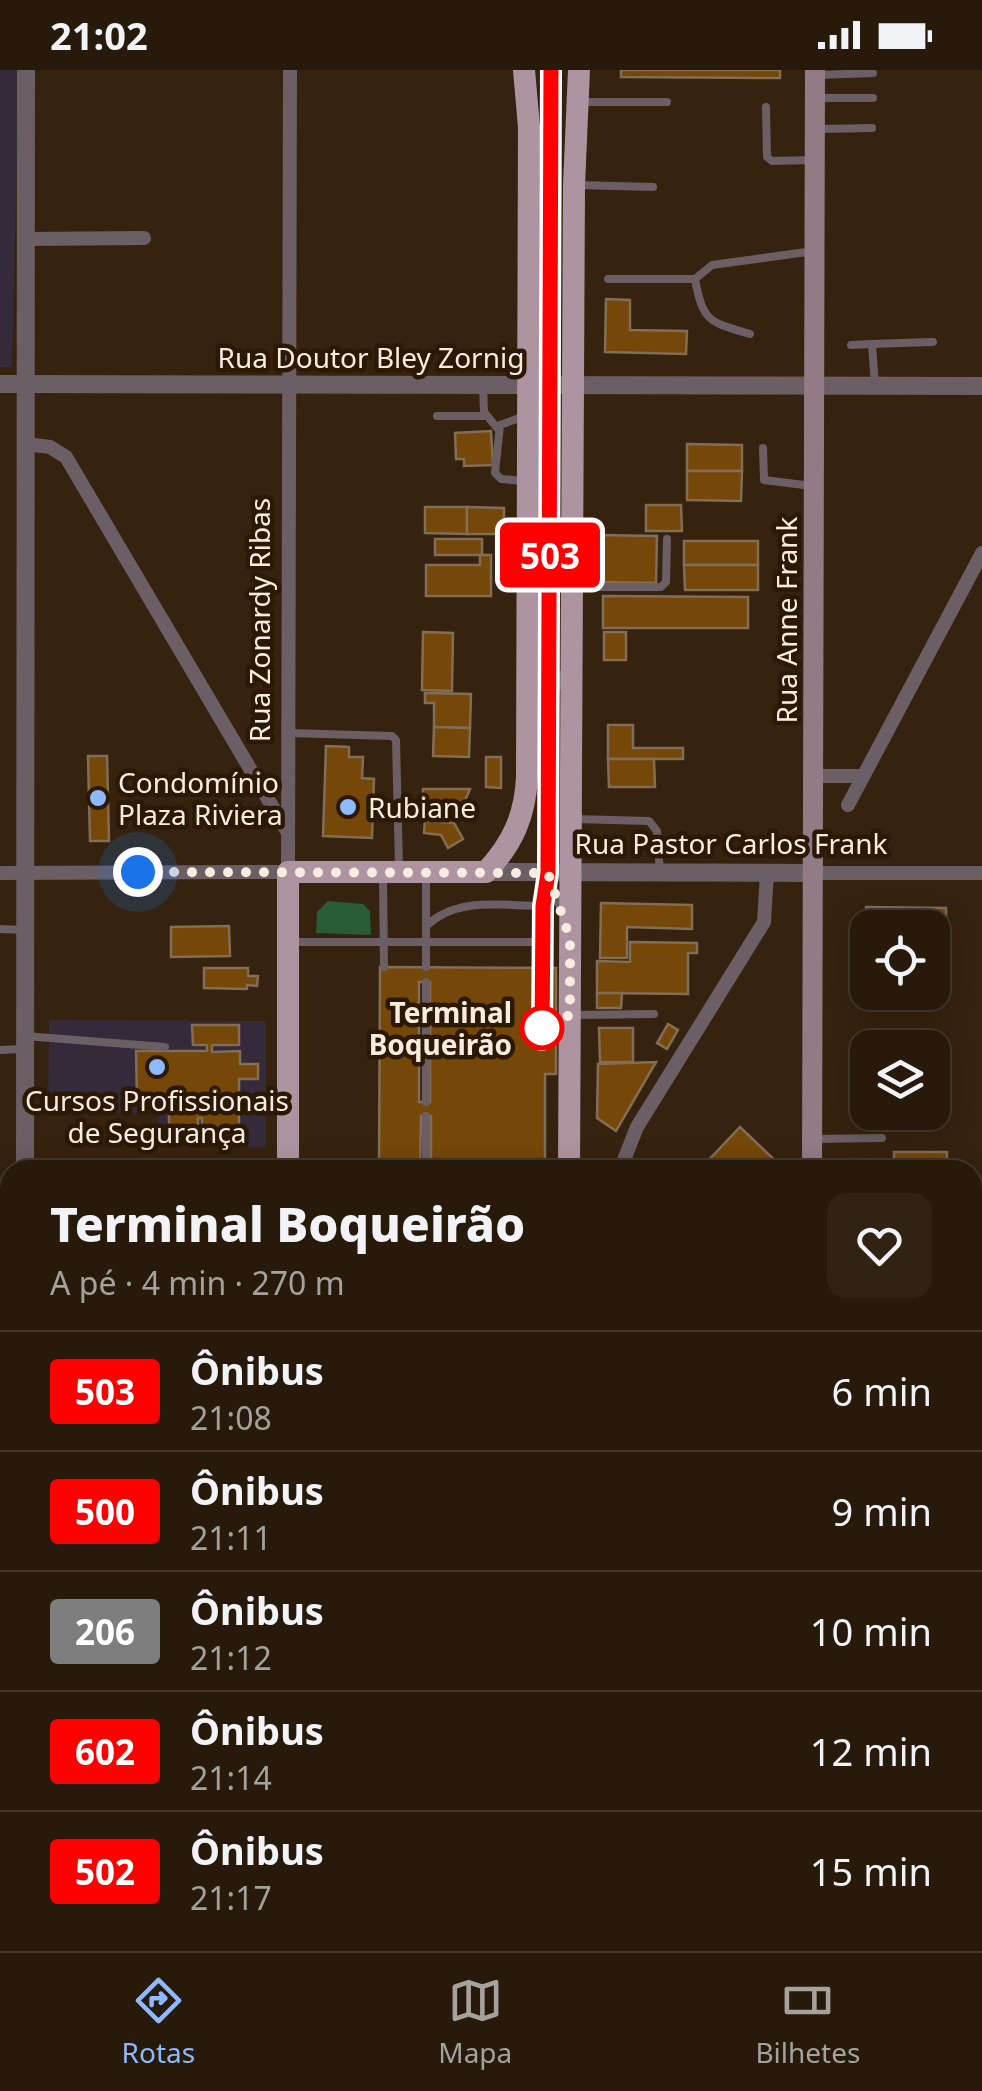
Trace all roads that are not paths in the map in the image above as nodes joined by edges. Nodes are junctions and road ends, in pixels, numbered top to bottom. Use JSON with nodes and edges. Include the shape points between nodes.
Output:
{"nodes":[{"id":1,"x":26,"y":70,"type":"edge"},
{"id":2,"x":290,"y":70,"type":"edge"},
{"id":3,"x":524,"y":70,"type":"edge"},
{"id":4,"x":551,"y":70,"type":"edge"},
{"id":5,"x":579,"y":70,"type":"edge"},
{"id":6,"x":815,"y":72,"type":"edge"},
{"id":7,"x":873,"y":73,"type":"dead end"},
{"id":8,"x":815,"y":98,"type":"junction"},
{"id":9,"x":873,"y":98,"type":"dead end"},
{"id":10,"x":579,"y":102,"type":"junction"},
{"id":11,"x":667,"y":102,"type":"dead end"},
{"id":12,"x":766,"y":107,"type":"dead end"},
{"id":13,"x":872,"y":128,"type":"dead end"},
{"id":14,"x":815,"y":129,"type":"junction"},
{"id":15,"x":814,"y":160,"type":"junction"},
{"id":16,"x":574,"y":185,"type":"junction"},
{"id":17,"x":653,"y":187,"type":"dead end"},
{"id":18,"x":144,"y":238,"type":"dead end"},
{"id":19,"x":26,"y":239,"type":"junction"},
{"id":20,"x":814,"y":252,"type":"junction"},
{"id":21,"x":608,"y":279,"type":"dead end"},
{"id":22,"x":694,"y":279,"type":"junction"},
{"id":23,"x":750,"y":334,"type":"dead end"},
{"id":24,"x":933,"y":342,"type":"dead end"},
{"id":25,"x":872,"y":344,"type":"junction"},
{"id":26,"x":851,"y":345,"type":"dead end"},
{"id":27,"x":0,"y":384,"type":"edge"},
{"id":28,"x":26,"y":384,"type":"junction"},
{"id":29,"x":290,"y":384,"type":"junction"},
{"id":30,"x":483,"y":385,"type":"junction"},
{"id":31,"x":550,"y":385,"type":"junction"},
{"id":32,"x":814,"y":385,"type":"junction"},
{"id":33,"x":875,"y":386,"type":"junction"},
{"id":34,"x":982,"y":386,"type":"edge"},
{"id":35,"x":528,"y":414,"type":"junction"},
{"id":36,"x":436,"y":416,"type":"dead end"},
{"id":37,"x":486,"y":416,"type":"junction"},
{"id":38,"x":498,"y":429,"type":"junction"},
{"id":39,"x":26,"y":444,"type":"junction"},
{"id":40,"x":763,"y":448,"type":"dead end"},
{"id":41,"x":528,"y":482,"type":"junction"},
{"id":42,"x":814,"y":486,"type":"junction"},
{"id":43,"x":667,"y":539,"type":"dead end"},
{"id":44,"x":527,"y":548,"type":"junction"},
{"id":45,"x":982,"y":553,"type":"edge"},
{"id":46,"x":572,"y":587,"type":"junction"},
{"id":47,"x":549,"y":604,"type":"junction"},
{"id":48,"x":572,"y":643,"type":"junction"},
{"id":49,"x":549,"y":707,"type":"junction"},
{"id":50,"x":289,"y":733,"type":"junction"},
{"id":51,"x":813,"y":776,"type":"junction"},
{"id":52,"x":863,"y":776,"type":"junction"},
{"id":53,"x":848,"y":805,"type":"dead end"},
{"id":54,"x":571,"y":819,"type":"junction"},
{"id":55,"x":288,"y":833,"type":"junction"},
{"id":56,"x":288,"y":872,"type":"junction"},
{"id":57,"x":391,"y":872,"type":"junction"},
{"id":58,"x":426,"y":872,"type":"junction"},
{"id":59,"x":486,"y":872,"type":"junction"},
{"id":60,"x":0,"y":873,"type":"edge"},
{"id":61,"x":26,"y":873,"type":"junction"},
{"id":62,"x":560,"y":873,"type":"junction"},
{"id":63,"x":660,"y":873,"type":"junction"},
{"id":64,"x":767,"y":873,"type":"junction"},
{"id":65,"x":813,"y":873,"type":"junction"},
{"id":66,"x":982,"y":874,"type":"edge"},
{"id":67,"x":543,"y":906,"type":"junction"},
{"id":68,"x":426,"y":926,"type":"junction"},
{"id":69,"x":0,"y":929,"type":"edge"},
{"id":70,"x":26,"y":930,"type":"junction"},
{"id":71,"x":288,"y":942,"type":"junction"},
{"id":72,"x":384,"y":942,"type":"junction"},
{"id":73,"x":426,"y":942,"type":"junction"},
{"id":74,"x":543,"y":942,"type":"junction"},
{"id":75,"x":384,"y":967,"type":"dead end"},
{"id":76,"x":426,"y":967,"type":"dead end"},
{"id":77,"x":543,"y":968,"type":"dead end"},
{"id":78,"x":426,"y":982,"type":"dead end"},
{"id":79,"x":654,"y":1014,"type":"dead end"},
{"id":80,"x":570,"y":1015,"type":"junction"},
{"id":81,"x":26,"y":1043,"type":"junction"},
{"id":82,"x":166,"y":1046,"type":"dead end"},
{"id":83,"x":0,"y":1050,"type":"edge"},
{"id":84,"x":426,"y":1102,"type":"dead end"},
{"id":85,"x":426,"y":1116,"type":"dead end"},
{"id":86,"x":812,"y":1138,"type":"junction"},
{"id":87,"x":882,"y":1138,"type":"dead end"},
{"id":88,"x":25,"y":1160,"type":"edge"},
{"id":89,"x":288,"y":1160,"type":"edge"},
{"id":90,"x":426,"y":1160,"type":"edge"},
{"id":91,"x":569,"y":1160,"type":"edge"},
{"id":92,"x":624,"y":1160,"type":"edge"},
{"id":93,"x":812,"y":1160,"type":"edge"}],
"edges":[{"from":1,"to":19,"type":"street"},
{"from":2,"to":29,"type":"street","name":"Rua Zonardy Ribas"},
{"from":3,"to":31,"type":"main road"},
{"from":4,"to":31,"type":"lane"},
{"from":5,"to":10,"type":"main road"},
{"from":6,"to":7,"type":"lane"},
{"from":6,"to":8,"type":"main road","name":"Rua Anne Frank"},
{"from":8,"to":9,"type":"lane"},
{"from":8,"to":14,"type":"main road","name":"Rua Anne Frank"},
{"from":10,"to":11,"type":"lane"},
{"from":10,"to":16,"type":"main road"},
{"from":12,"to":15,"type":"lane","via":[[769,160]]},
{"from":13,"to":14,"type":"lane"},
{"from":14,"to":15,"type":"main road","name":"Rua Anne Frank"},
{"from":15,"to":20,"type":"main road","name":"Rua Anne Frank"},
{"from":16,"to":17,"type":"lane"},
{"from":16,"to":31,"type":"main road"},
{"from":18,"to":19,"type":"street"},
{"from":19,"to":28,"type":"street"},
{"from":20,"to":22,"type":"lane","via":[[712,264]]},
{"from":20,"to":32,"type":"main road","name":"Rua Anne Frank"},
{"from":21,"to":22,"type":"lane"},
{"from":22,"to":23,"type":"lane","via":[[700,310],[711,322]]},
{"from":24,"to":25,"type":"lane"},
{"from":25,"to":26,"type":"lane"},
{"from":25,"to":33,"type":"lane"},
{"from":27,"to":28,"type":"street","name":"Rua Doutor Bley Zornig"},
{"from":28,"to":29,"type":"street","name":"Rua Doutor Bley Zornig"},
{"from":28,"to":39,"type":"street"},
{"from":29,"to":30,"type":"street","name":"Rua Doutor Bley Zornig"},
{"from":29,"to":50,"type":"street","name":"Rua Zonardy Ribas"},
{"from":30,"to":31,"type":"street","name":"Rua Doutor Bley Zornig"},
{"from":30,"to":37,"type":"lane"},
{"from":31,"to":32,"type":"street","name":"Rua Doutor Bley Zornig"},
{"from":31,"to":35,"type":"main road"},
{"from":31,"to":46,"type":"main road"},
{"from":31,"to":47,"type":"lane"},
{"from":32,"to":33,"type":"street","name":"Rua Doutor Bley Zornig"},
{"from":32,"to":42,"type":"main road","name":"Rua Anne Frank"},
{"from":33,"to":34,"type":"street","name":"Rua Doutor Bley Zornig"},
{"from":35,"to":38,"type":"lane"},
{"from":35,"to":41,"type":"main road"},
{"from":36,"to":37,"type":"lane"},
{"from":37,"to":38,"type":"lane"},
{"from":38,"to":41,"type":"lane","via":[[497,476]]},
{"from":39,"to":55,"type":"street","via":[[66,457]]},
{"from":39,"to":61,"type":"street"},
{"from":40,"to":42,"type":"lane","via":[[764,480]]},
{"from":41,"to":44,"type":"main road"},
{"from":42,"to":51,"type":"main road","name":"Rua Anne Frank"},
{"from":43,"to":46,"type":"lane","via":[[662,587]]},
{"from":44,"to":47,"type":"lane"},
{"from":44,"to":59,"type":"main road","via":[[526,795],[517,830]]},
{"from":45,"to":52,"type":"street"},
{"from":46,"to":48,"type":"main road"},
{"from":47,"to":49,"type":"lane"},
{"from":48,"to":49,"type":"lane"},
{"from":48,"to":54,"type":"main road"},
{"from":49,"to":62,"type":"lane"},
{"from":50,"to":55,"type":"street","name":"Rua Zonardy Ribas"},
{"from":50,"to":57,"type":"lane","via":[[396,740]]},
{"from":51,"to":52,"type":"street"},
{"from":51,"to":65,"type":"main road","name":"Rua Anne Frank"},
{"from":52,"to":53,"type":"street"},
{"from":54,"to":62,"type":"main road"},
{"from":54,"to":63,"type":"lane","via":[[649,822],[657,831]]},
{"from":55,"to":56,"type":"street","name":"Rua Zonardy Ribas"},
{"from":56,"to":57,"type":"main road","name":"Rua Pastor Carlos Frank"},
{"from":56,"to":61,"type":"street","name":"Rua Pastor Carlos Frank"},
{"from":56,"to":71,"type":"main road","name":"Rua Zonardy Ribas"},
{"from":57,"to":58,"type":"main road","name":"Rua Pastor Carlos Frank"},
{"from":57,"to":72,"type":"lane"},
{"from":58,"to":59,"type":"main road","name":"Rua Pastor Carlos Frank"},
{"from":58,"to":68,"type":"lane"},
{"from":59,"to":62,"type":"street","name":"Rua Pastor Carlos Frank"},
{"from":60,"to":61,"type":"street","name":"Rua Pastor Carlos Frank"},
{"from":61,"to":70,"type":"street"},
{"from":62,"to":63,"type":"street","name":"Rua Pastor Carlos Frank"},
{"from":62,"to":67,"type":"lane"},
{"from":62,"to":80,"type":"main road","via":[[570,939]]},
{"from":63,"to":64,"type":"street","name":"Rua Pastor Carlos Frank"},
{"from":64,"to":65,"type":"street","name":"Rua Pastor Carlos Frank"},
{"from":64,"to":92,"type":"street","via":[[764,922],[637,1128]]},
{"from":65,"to":66,"type":"street","name":"Rua Pastor Carlos Frank"},
{"from":65,"to":86,"type":"main road","name":"Rua Anne Frank"},
{"from":67,"to":68,"type":"lane","via":[[464,905]]},
{"from":67,"to":74,"type":"lane"},
{"from":68,"to":73,"type":"lane"},
{"from":69,"to":70,"type":"lane"},
{"from":70,"to":81,"type":"street"},
{"from":71,"to":72,"type":"lane"},
{"from":71,"to":89,"type":"main road","name":"Rua Zonardy Ribas"},
{"from":72,"to":73,"type":"lane"},
{"from":72,"to":75,"type":"lane"},
{"from":73,"to":74,"type":"lane"},
{"from":73,"to":76,"type":"lane"},
{"from":74,"to":77,"type":"lane"},
{"from":78,"to":84,"type":"lane"},
{"from":79,"to":80,"type":"lane"},
{"from":80,"to":91,"type":"main road"},
{"from":81,"to":82,"type":"lane"},
{"from":81,"to":83,"type":"lane"},
{"from":81,"to":88,"type":"street"},
{"from":85,"to":90,"type":"lane"},
{"from":86,"to":87,"type":"lane"},
{"from":86,"to":93,"type":"main road","name":"Rua Anne Frank"}]}
